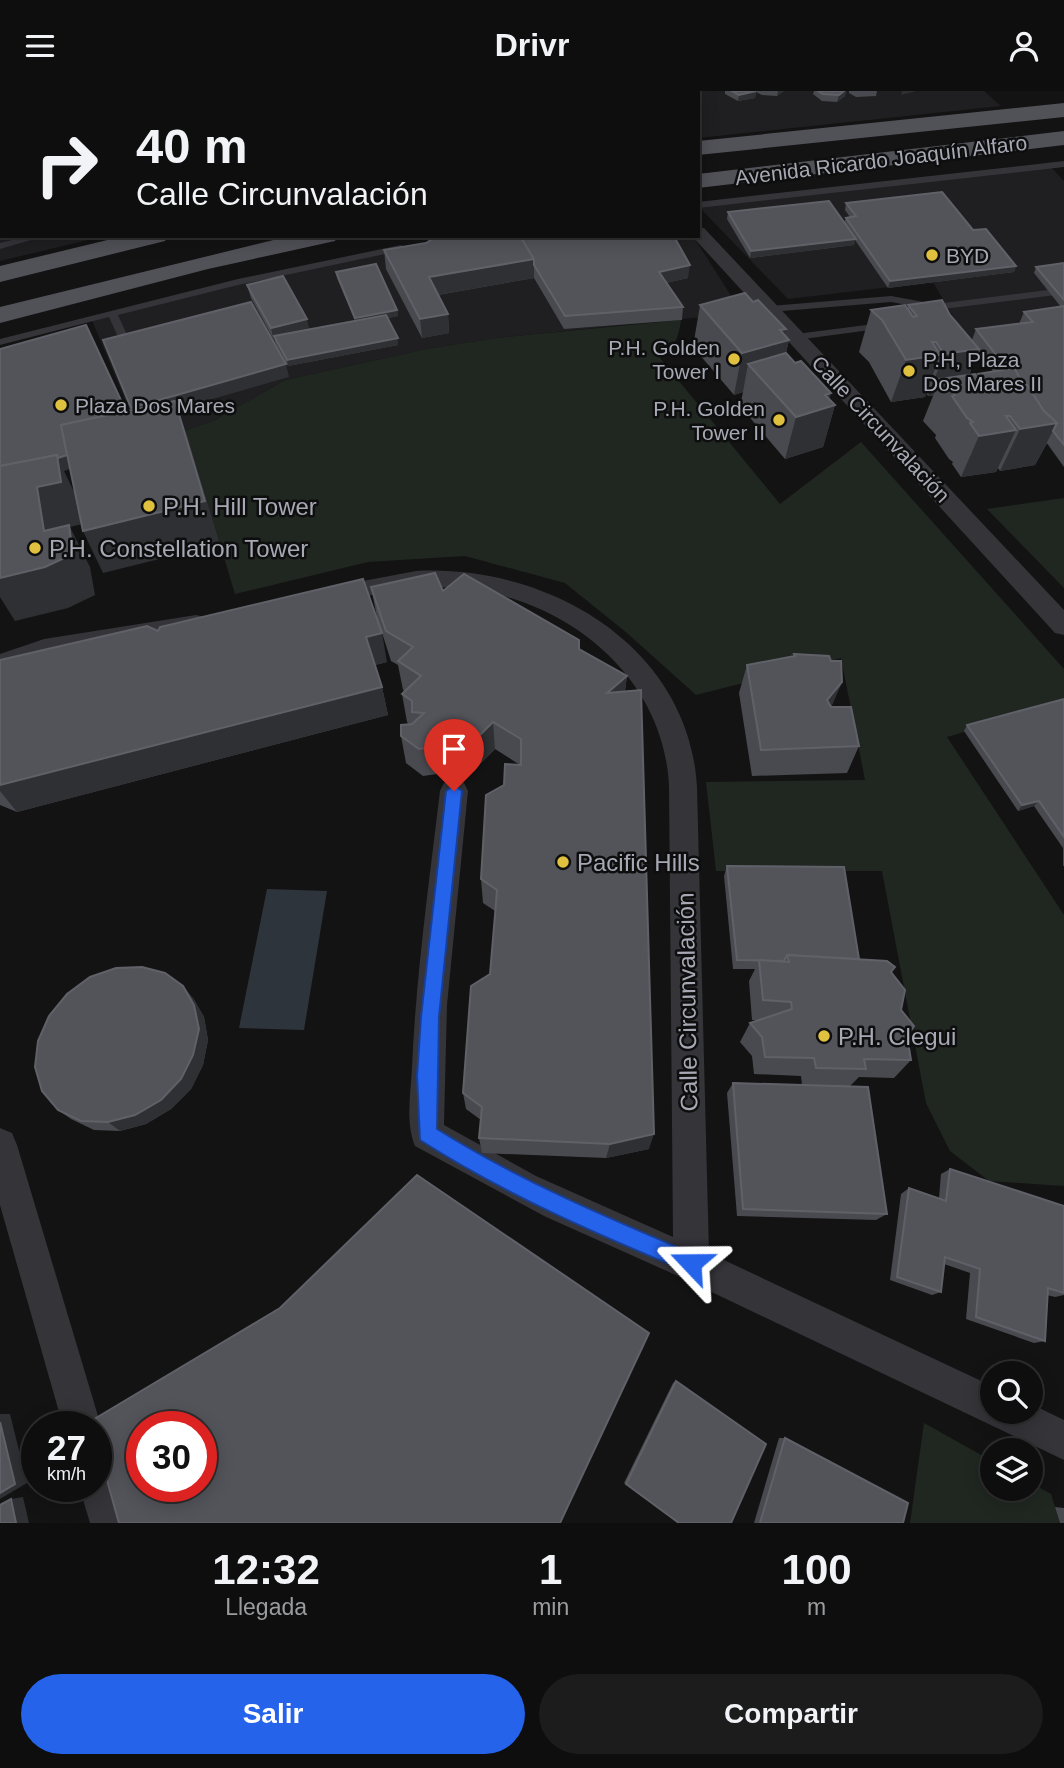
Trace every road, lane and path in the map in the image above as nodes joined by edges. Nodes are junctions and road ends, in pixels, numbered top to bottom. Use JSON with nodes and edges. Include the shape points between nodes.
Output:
{"nodes":[{"id":1,"x":1064,"y":110,"type":"edge"},
{"id":2,"x":1064,"y":138,"type":"edge"},
{"id":3,"x":700,"y":148,"type":"edge"},
{"id":4,"x":1064,"y":164,"type":"edge"},
{"id":5,"x":700,"y":181,"type":"edge"},
{"id":6,"x":700,"y":205,"type":"edge"},
{"id":7,"x":700,"y":234,"type":"edge"},
{"id":8,"x":33,"y":238,"type":"edge"},
{"id":9,"x":148,"y":238,"type":"edge"},
{"id":10,"x":317,"y":238,"type":"edge"},
{"id":11,"x":0,"y":246,"type":"edge"},
{"id":12,"x":410,"y":246,"type":"edge"},
{"id":13,"x":0,"y":274,"type":"edge"},
{"id":14,"x":1064,"y":291,"type":"edge"},
{"id":15,"x":935,"y":307,"type":"junction"},
{"id":16,"x":770,"y":309,"type":"junction"},
{"id":17,"x":112,"y":313,"type":"junction"},
{"id":18,"x":0,"y":314,"type":"edge"},
{"id":19,"x":918,"y":317,"type":"edge"},
{"id":20,"x":896,"y":324,"type":"edge"},
{"id":21,"x":796,"y":337,"type":"junction"},
{"id":22,"x":0,"y":342,"type":"edge"},
{"id":23,"x":128,"y":348,"type":"edge"},
{"id":24,"x":310,"y":601,"type":"edge"},
{"id":25,"x":221,"y":620,"type":"edge"},
{"id":26,"x":1062,"y":621,"type":"edge"},
{"id":27,"x":0,"y":664,"type":"edge"},
{"id":28,"x":454,"y":791,"type":"dead end"},
{"id":29,"x":0,"y":1145,"type":"edge"},
{"id":30,"x":691,"y":1263,"type":"junction"},
{"id":31,"x":980,"y":1400,"type":"edge"},
{"id":32,"x":78,"y":1411,"type":"edge"},
{"id":33,"x":1030,"y":1424,"type":"edge"},
{"id":34,"x":1064,"y":1440,"type":"edge"},
{"id":35,"x":104,"y":1502,"type":"edge"},
{"id":36,"x":110,"y":1523,"type":"edge"}],
"edges":[{"from":1,"to":3,"type":"main road","name":"Avenida Ricardo Joaquín Alfaro"},
{"from":2,"to":5,"type":"main road","name":"Avenida Ricardo Joaquín Alfaro"},
{"from":4,"to":6,"type":"lane"},
{"from":7,"to":16,"type":"street","name":"Calle Circunvalación"},
{"from":8,"to":11,"type":"lane"},
{"from":9,"to":13,"type":"main road"},
{"from":10,"to":18,"type":"main road"},
{"from":12,"to":17,"type":"lane"},
{"from":14,"to":15,"type":"lane"},
{"from":15,"to":16,"type":"lane","via":[[891,299]]},
{"from":15,"to":19,"type":"lane"},
{"from":16,"to":21,"type":"street","name":"Calle Circunvalación"},
{"from":17,"to":22,"type":"lane"},
{"from":17,"to":23,"type":"lane"},
{"from":20,"to":21,"type":"lane"},
{"from":21,"to":26,"type":"street","name":"Calle Circunvalación"},
{"from":24,"to":30,"type":"street","name":"Calle Circunvalación","via":[[418,579],[466,579],[513,587],[607,635],[641,671],[664,711],[680,758]]},
{"from":25,"to":27,"type":"street","via":[[44,649]]},
{"from":28,"to":30,"type":"street","via":[[430,1017],[427,1134],[565,1211]]},
{"from":29,"to":32,"type":"street"},
{"from":30,"to":31,"type":"street"},
{"from":33,"to":34,"type":"street"},
{"from":35,"to":36,"type":"street"}]}
